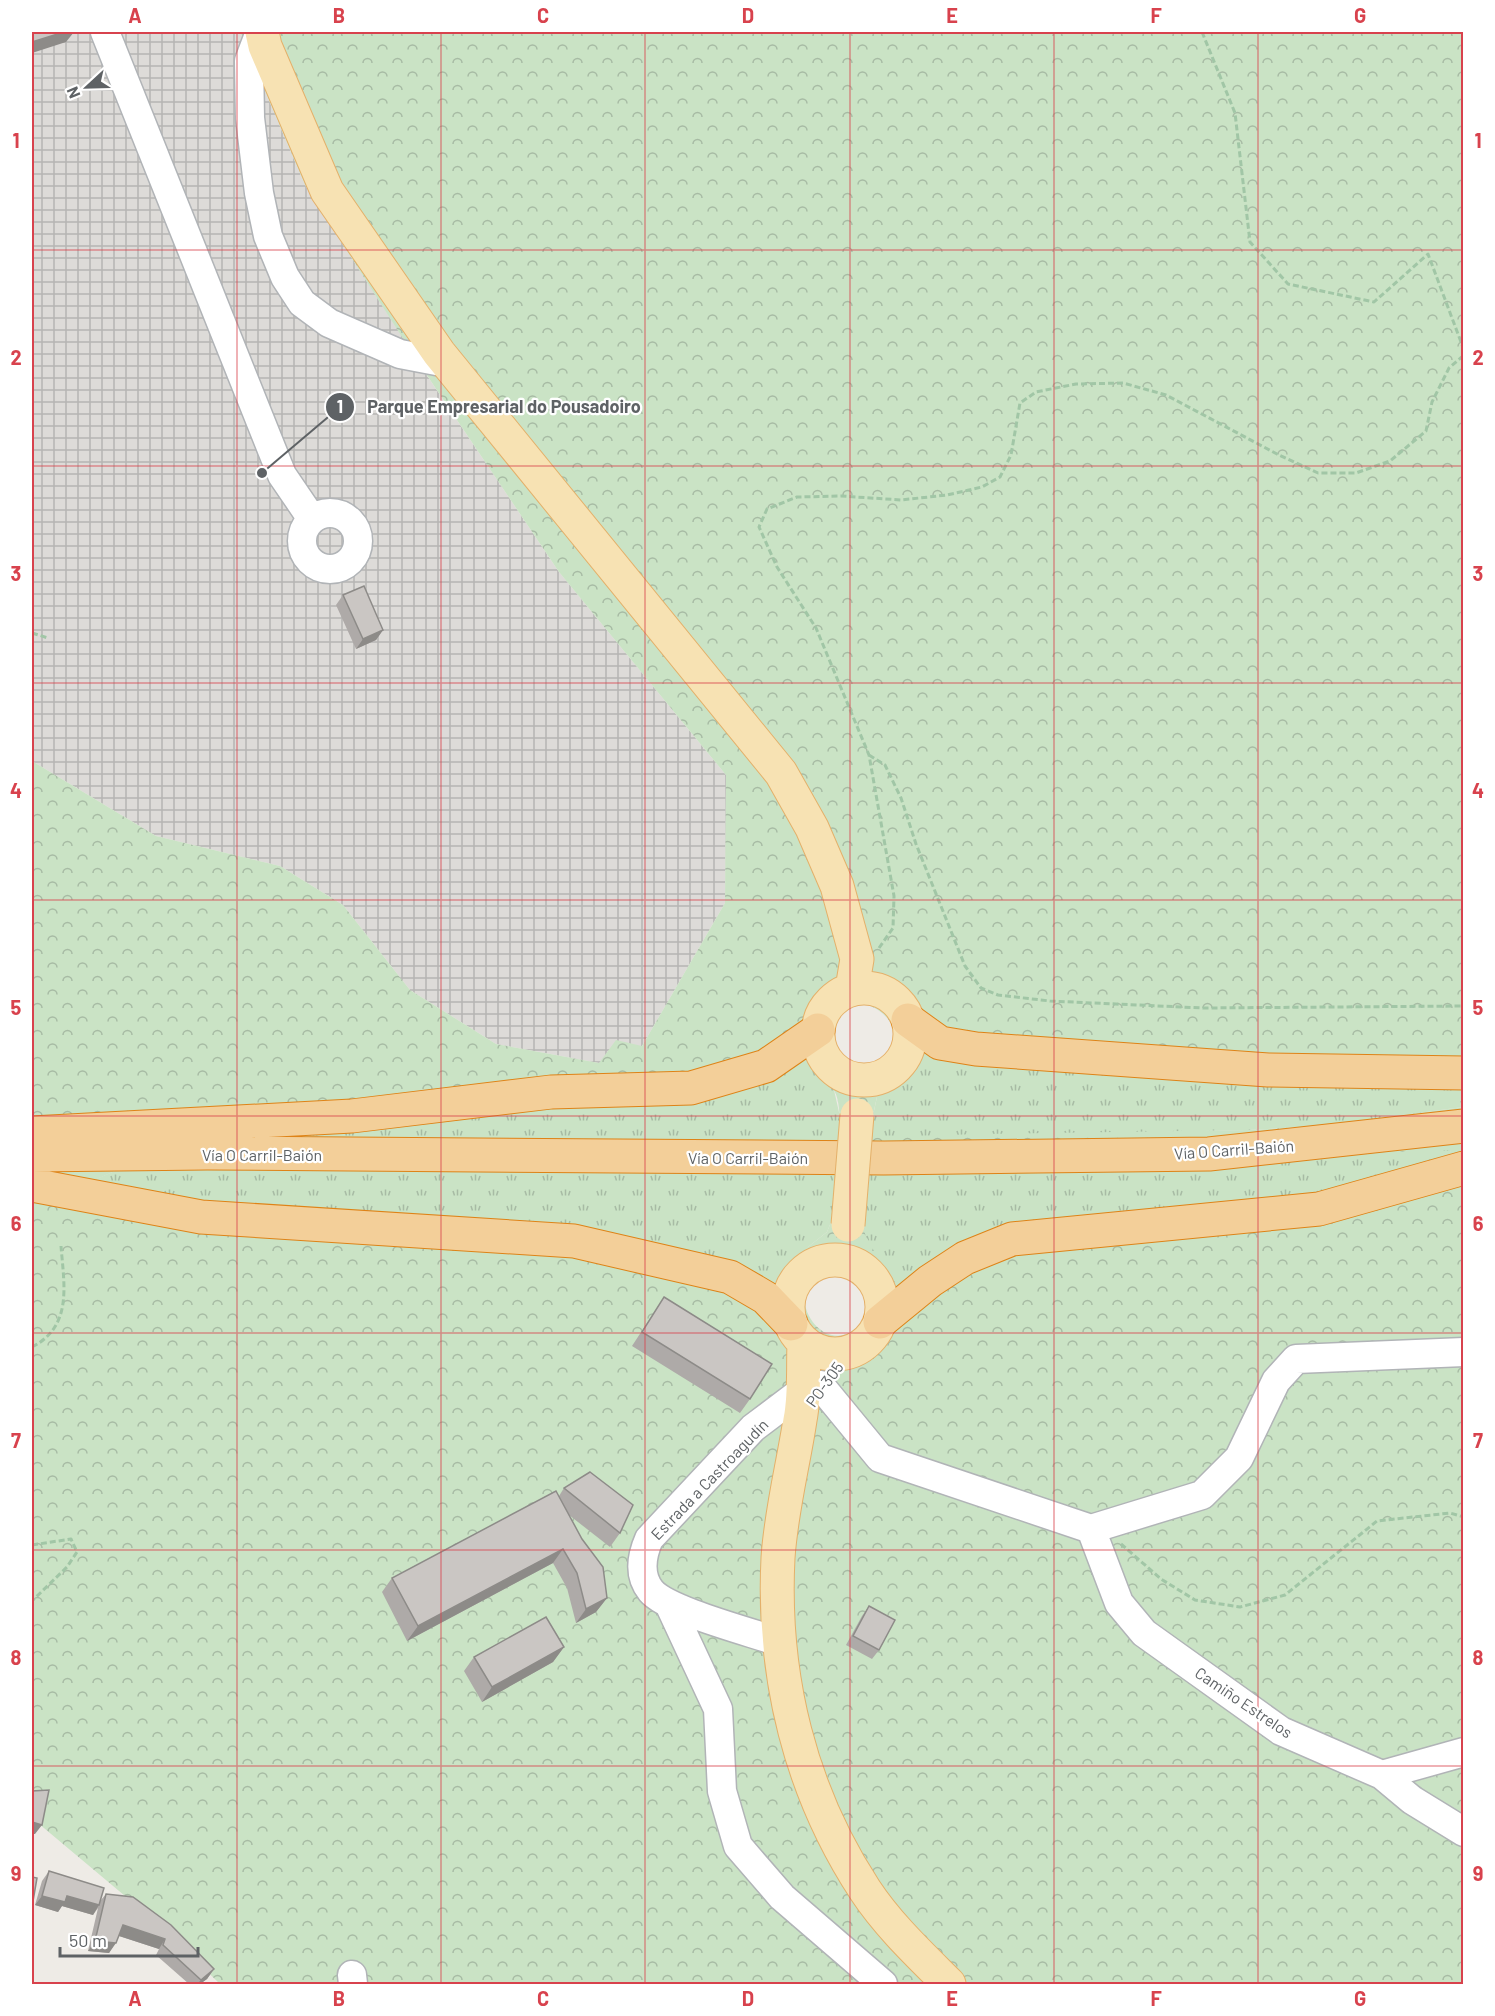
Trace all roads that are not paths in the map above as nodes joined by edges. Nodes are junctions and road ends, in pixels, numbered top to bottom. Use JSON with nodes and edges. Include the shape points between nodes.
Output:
{"nodes":[{"id":1,"x":105,"y":32,"type":"edge"},
{"id":2,"x":261,"y":32,"type":"edge"},
{"id":3,"x":447,"y":363,"type":"junction"},
{"id":4,"x":312,"y":519,"type":"dead end"},
{"id":5,"x":855,"y":974,"type":"junction"},
{"id":6,"x":908,"y":1020,"type":"junction"},
{"id":7,"x":818,"y":1030,"type":"junction"},
{"id":8,"x":1464,"y":1073,"type":"edge"},
{"id":9,"x":857,"y":1079,"type":"junction"},
{"id":10,"x":1464,"y":1126,"type":"edge"},
{"id":11,"x":32,"y":1133,"type":"edge"},
{"id":12,"x":32,"y":1155,"type":"edge"},
{"id":13,"x":1464,"y":1168,"type":"edge"},
{"id":14,"x":32,"y":1185,"type":"edge"},
{"id":15,"x":845,"y":1260,"type":"junction"},
{"id":16,"x":880,"y":1322,"type":"junction"},
{"id":17,"x":797,"y":1333,"type":"junction"},
{"id":18,"x":849,"y":1352,"type":"junction"},
{"id":19,"x":1464,"y":1352,"type":"edge"},
{"id":20,"x":808,"y":1398,"type":"junction"},
{"id":21,"x":1091,"y":1529,"type":"junction"},
{"id":22,"x":670,"y":1606,"type":"junction"},
{"id":23,"x":779,"y":1642,"type":"junction"},
{"id":24,"x":1464,"y":1752,"type":"edge"},
{"id":25,"x":1382,"y":1774,"type":"junction"},
{"id":26,"x":1464,"y":1832,"type":"edge"},
{"id":27,"x":883,"y":1984,"type":"edge"},
{"id":28,"x":949,"y":1984,"type":"edge"}],
"edges":[{"from":1,"to":4,"type":"street","via":[[282,475]]},
{"from":2,"to":3,"type":"main road","via":[[327,191]]},
{"from":2,"to":3,"type":"street","via":[[249,61],[250,118],[268,236],[285,277],[302,303],[329,323],[400,354]]},
{"from":3,"to":5,"type":"main road","via":[[781,773],[812,828],[837,886]]},
{"from":5,"to":6,"type":"main road","via":[[866,988],[892,997]]},
{"from":5,"to":7,"type":"main road","via":[[829,1004]]},
{"from":6,"to":8,"type":"highway","via":[[940,1043],[976,1049],[1268,1070]]},
{"from":6,"to":9,"type":"main road","via":[[909,1046],[895,1068],[884,1076]]},
{"from":7,"to":9,"type":"main road","via":[[824,1056],[844,1075]]},
{"from":7,"to":11,"type":"highway","via":[[766,1066],[691,1088],[551,1092],[352,1116]]},
{"from":9,"to":15,"type":"main road","bridge":true},
{"from":10,"to":12,"type":"highway","name":"Vía O Carril-Baión","via":[[1209,1154],[884,1158]]},
{"from":13,"to":16,"type":"highway","via":[[1319,1209],[1012,1239],[956,1264]]},
{"from":14,"to":17,"type":"highway","via":[[201,1217],[574,1241],[730,1277],[766,1298]]},
{"from":15,"to":16,"type":"main road","via":[[872,1277],[880,1291]]},
{"from":15,"to":17,"type":"main road","number":"PO-305","via":[[817,1263],[804,1270],[795,1282],[788,1310]]},
{"from":16,"to":18,"type":"main road","number":"PO-305","via":[[862,1346]]},
{"from":17,"to":18,"type":"main road","number":"PO-305","via":[[818,1351]]},
{"from":17,"to":20,"type":"main road","number":"PO-305"},
{"from":18,"to":20,"type":"main road","name":"PO-305"},
{"from":19,"to":21,"type":"street","via":[[1296,1359],[1276,1382],[1239,1458],[1202,1495]]},
{"from":20,"to":21,"type":"street","via":[[880,1458]]},
{"from":20,"to":22,"type":"street","name":"Estrada a Castroagudín","via":[[753,1428],[649,1539],[642,1554],[643,1573],[651,1590]]},
{"from":20,"to":23,"type":"main road","number":"PO-305","via":[[782,1516]]},
{"from":21,"to":25,"type":"street","name":"Camiño Estrelos","via":[[1119,1603],[1144,1633],[1281,1731]]},
{"from":22,"to":23,"type":"street","name":"Estrada a Castroagudín"},
{"from":22,"to":27,"type":"street","name":"Estrada a Castroagudín","via":[[718,1709],[722,1791],[738,1846],[782,1897]]},
{"from":23,"to":28,"type":"main road","number":"PO-305","via":[[785,1690],[805,1768],[833,1834],[866,1891],[910,1946]]},
{"from":24,"to":25,"type":"street"},
{"from":25,"to":26,"type":"street","name":"Camiño Estrelos","via":[[1412,1800]]}]}
